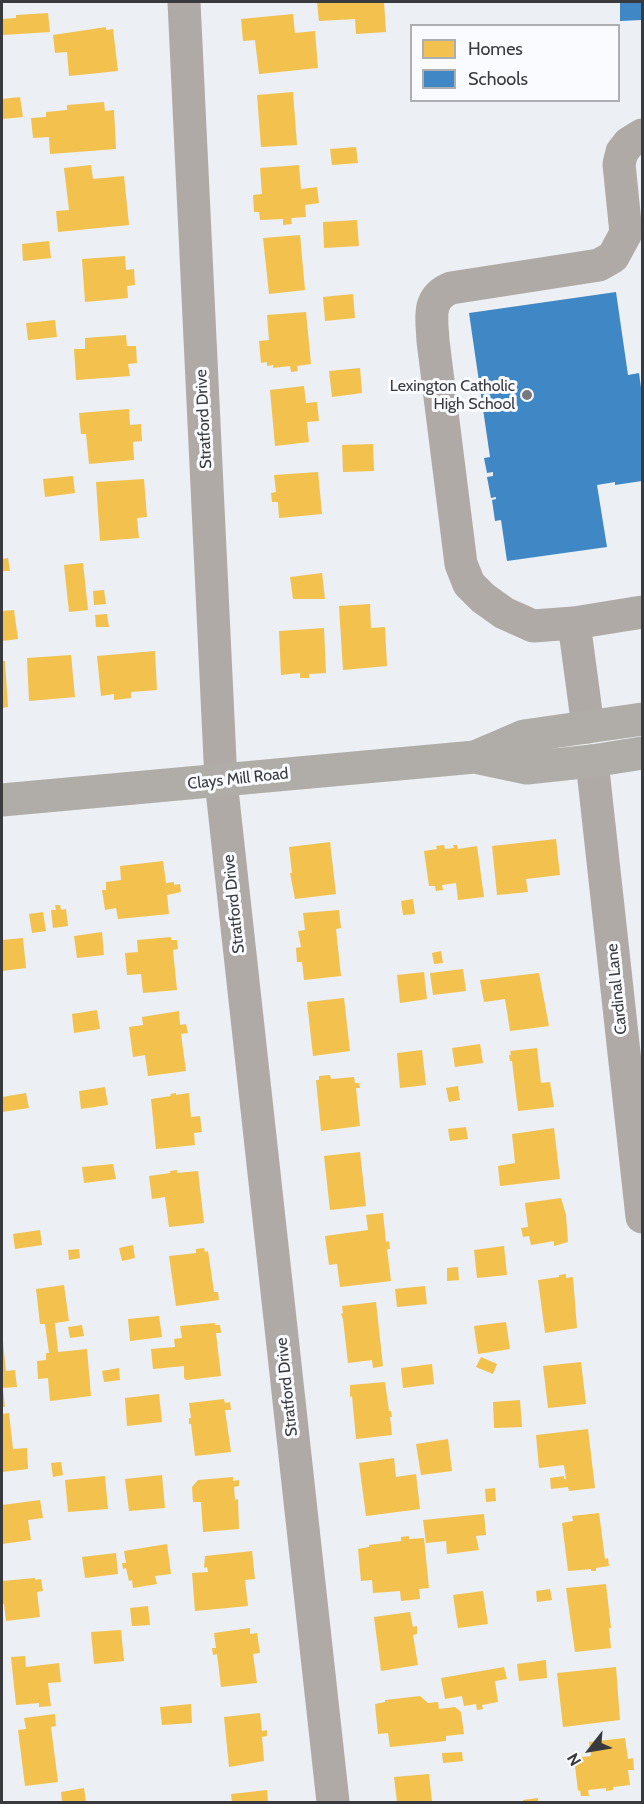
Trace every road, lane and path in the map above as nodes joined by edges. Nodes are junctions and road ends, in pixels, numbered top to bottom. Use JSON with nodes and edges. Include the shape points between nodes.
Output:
{"nodes":[{"id":1,"x":184,"y":2,"type":"edge"},
{"id":2,"x":642,"y":135,"type":"edge"},
{"id":3,"x":642,"y":612,"type":"edge"},
{"id":4,"x":574,"y":623,"type":"junction"},
{"id":5,"x":642,"y":719,"type":"edge"},
{"id":6,"x":588,"y":727,"type":"junction"},
{"id":7,"x":642,"y":753,"type":"edge"},
{"id":8,"x":475,"y":757,"type":"junction"},
{"id":9,"x":592,"y":761,"type":"junction"},
{"id":10,"x":221,"y":781,"type":"junction"},
{"id":11,"x":2,"y":800,"type":"edge"},
{"id":12,"x":642,"y":1217,"type":"edge"},
{"id":13,"x":333,"y":1803,"type":"edge"}],
"edges":[{"from":1,"to":10,"type":"street","name":"Stratford Drive"},
{"from":2,"to":4,"type":"street","via":[[629,143],[619,164],[626,233],[613,257],[599,265],[451,288],[437,295],[431,314],[461,564],[468,584],[504,613],[533,626]]},
{"from":3,"to":4,"type":"street"},
{"from":4,"to":6,"type":"street"},
{"from":5,"to":6,"type":"main road","name":"Clays Mill Road"},
{"from":6,"to":8,"type":"main road","name":"Clays Mill Road","via":[[524,736]]},
{"from":7,"to":9,"type":"main road","name":"Clays Mill Road"},
{"from":8,"to":9,"type":"main road","name":"Clays Mill Road","via":[[527,768]]},
{"from":8,"to":10,"type":"main road","name":"Clays Mill Road"},
{"from":9,"to":12,"type":"street","name":"Cardinal Lane"},
{"from":10,"to":11,"type":"main road","name":"Clays Mill Road"},
{"from":10,"to":13,"type":"street","name":"Stratford Drive"}]}
